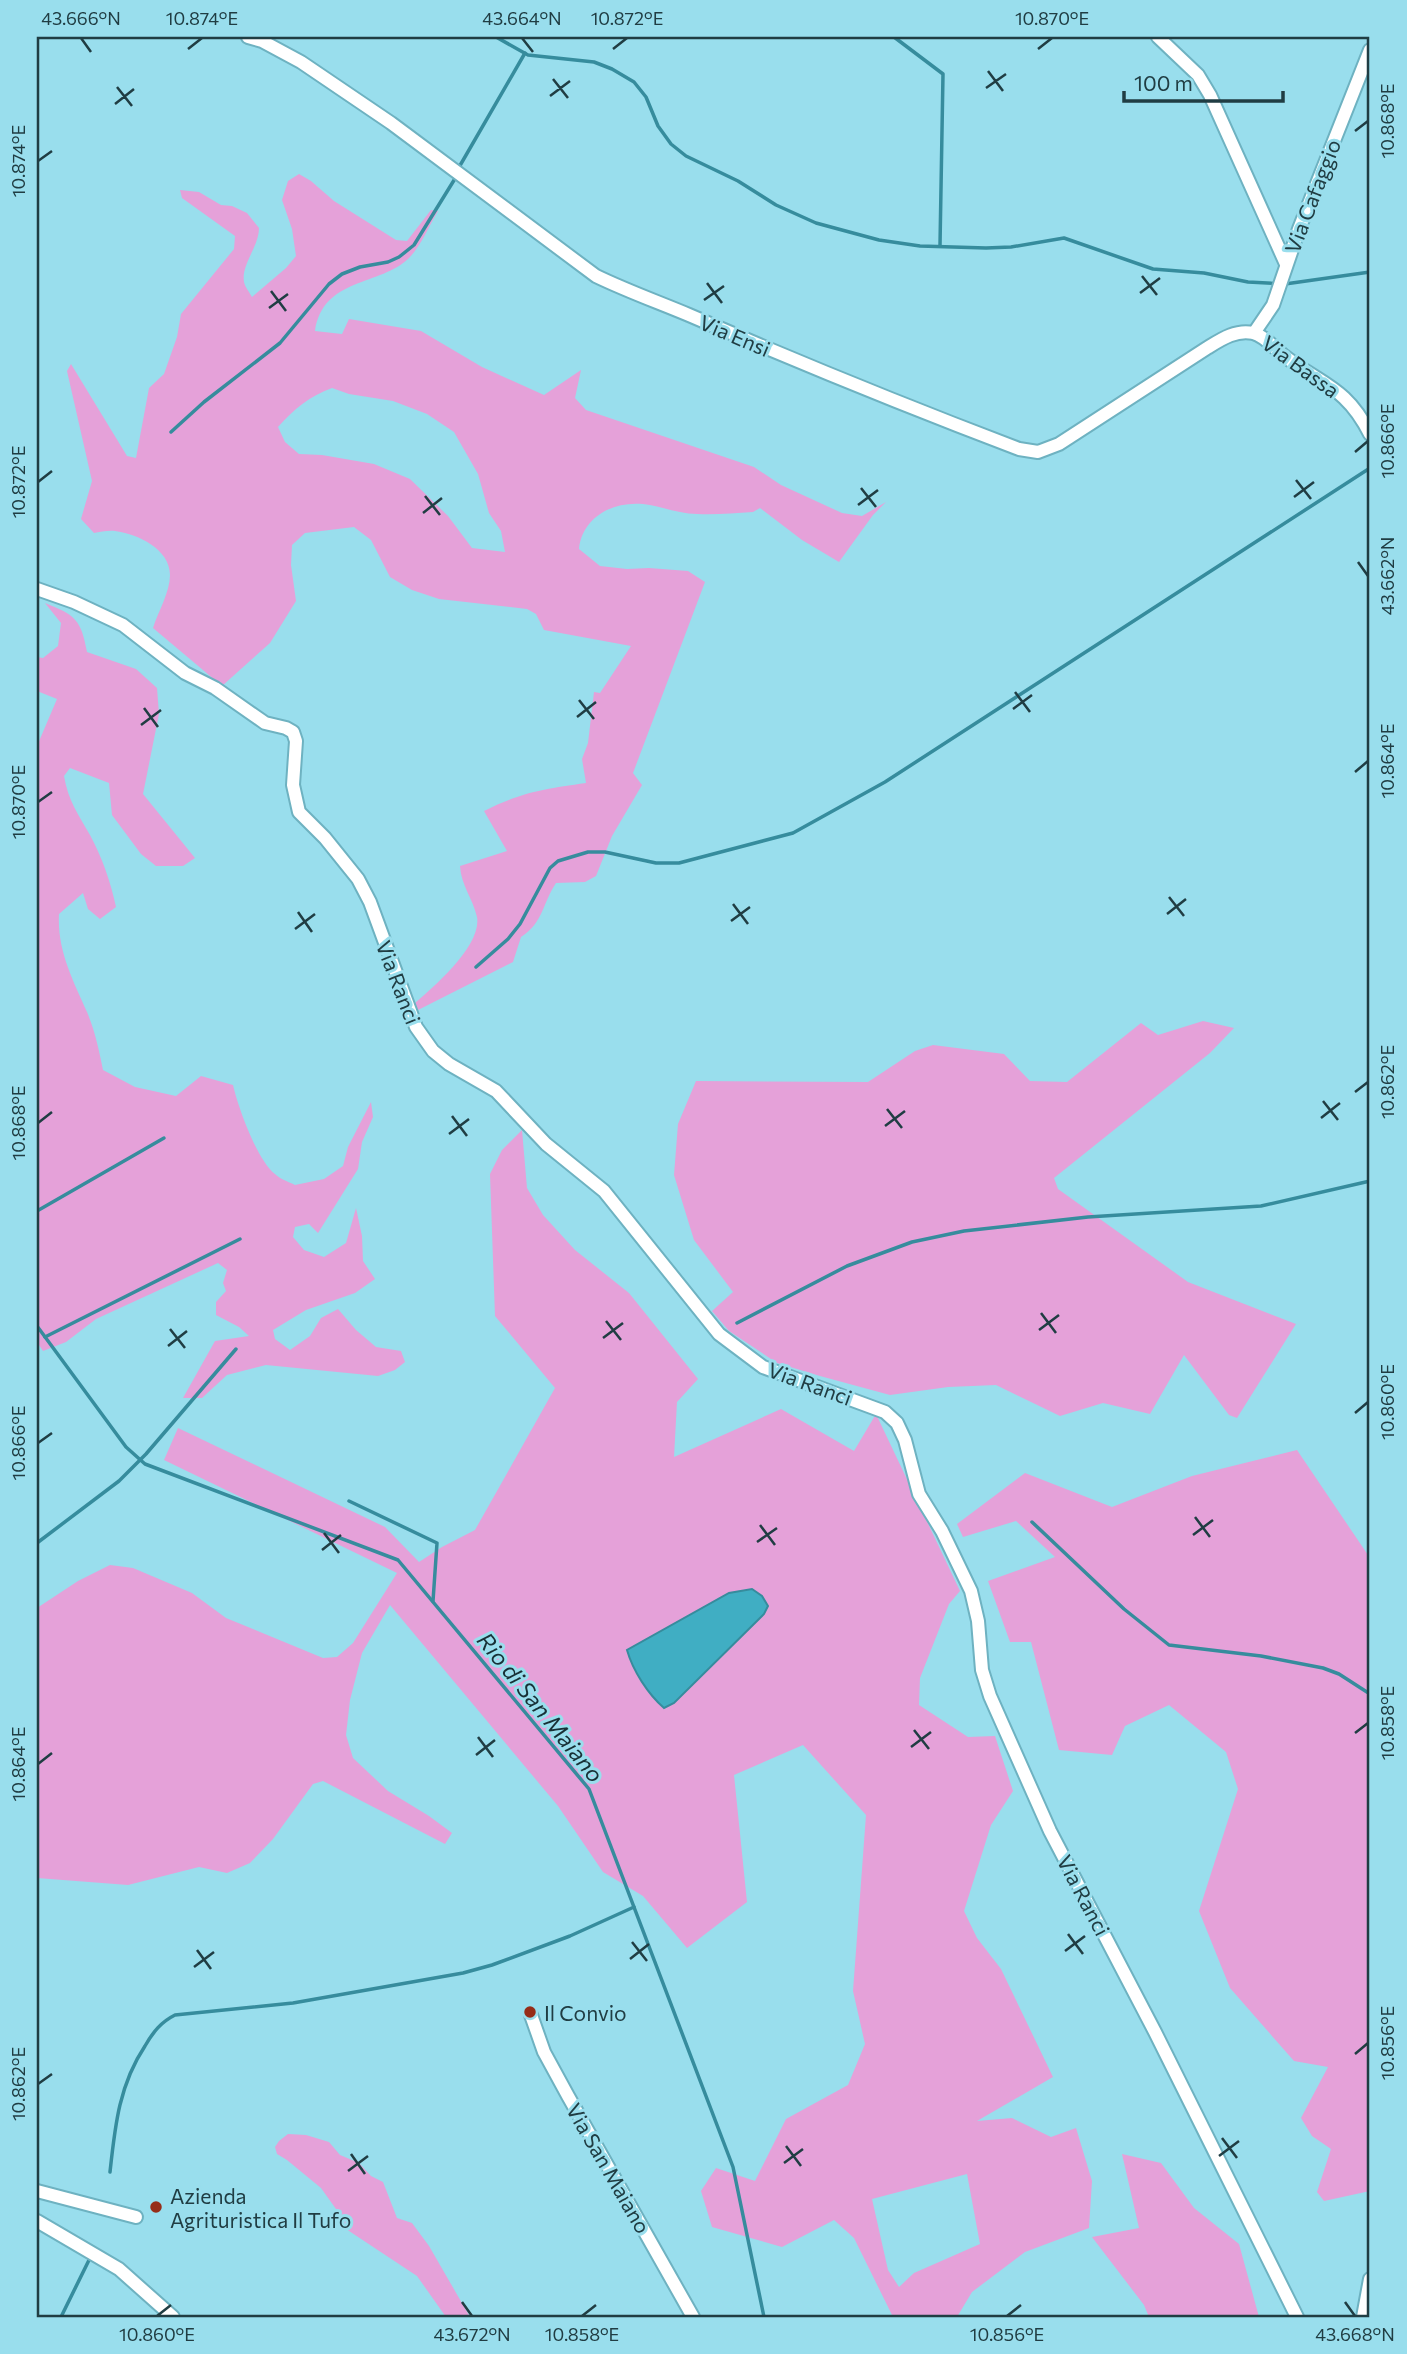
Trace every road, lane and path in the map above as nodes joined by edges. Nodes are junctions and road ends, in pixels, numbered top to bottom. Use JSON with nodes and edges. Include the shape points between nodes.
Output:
{"nodes":[{"id":1,"x":248,"y":37,"type":"edge"},
{"id":2,"x":1158,"y":37,"type":"edge"},
{"id":3,"x":1370,"y":50,"type":"edge"},
{"id":4,"x":1284,"y":268,"type":"junction"},
{"id":5,"x":1254,"y":333,"type":"junction"},
{"id":6,"x":1370,"y":435,"type":"edge"},
{"id":7,"x":37,"y":589,"type":"edge"},
{"id":8,"x":531,"y":2015,"type":"dead end"},
{"id":9,"x":37,"y":2190,"type":"edge"},
{"id":10,"x":136,"y":2217,"type":"dead end"},
{"id":11,"x":37,"y":2221,"type":"edge"},
{"id":12,"x":1370,"y":2279,"type":"edge"},
{"id":13,"x":173,"y":2317,"type":"edge"},
{"id":14,"x":693,"y":2317,"type":"edge"},
{"id":15,"x":1297,"y":2317,"type":"edge"},
{"id":16,"x":1363,"y":2317,"type":"edge"}],
"edges":[{"from":1,"to":5,"type":"street","name":"Via Ensi","via":[[301,62],[391,123],[596,276],[1019,449],[1038,452],[1059,444],[1207,348],[1242,332]]},
{"from":2,"to":4,"type":"street","via":[[1198,75],[1210,95]]},
{"from":3,"to":4,"type":"street","name":"Via Cafaggio"},
{"from":4,"to":5,"type":"street","name":"Via Cafaggio","via":[[1273,305]]},
{"from":5,"to":6,"type":"street","name":"Via Bassa","via":[[1344,396]]},
{"from":7,"to":15,"type":"street","name":"Via Ranci","via":[[123,625],[185,673],[265,723],[293,732],[293,785],[299,811],[358,879],[416,1027],[433,1051],[496,1091],[545,1144],[604,1191],[719,1334],[763,1367],[886,1412],[897,1423],[919,1494],[971,1591],[990,1696],[1035,1798]]},
{"from":8,"to":14,"type":"street","name":"Via San Maiano","via":[[544,2052]]},
{"from":9,"to":10,"type":"street"},
{"from":11,"to":13,"type":"street","via":[[119,2269]]},
{"from":12,"to":16,"type":"street"}]}
